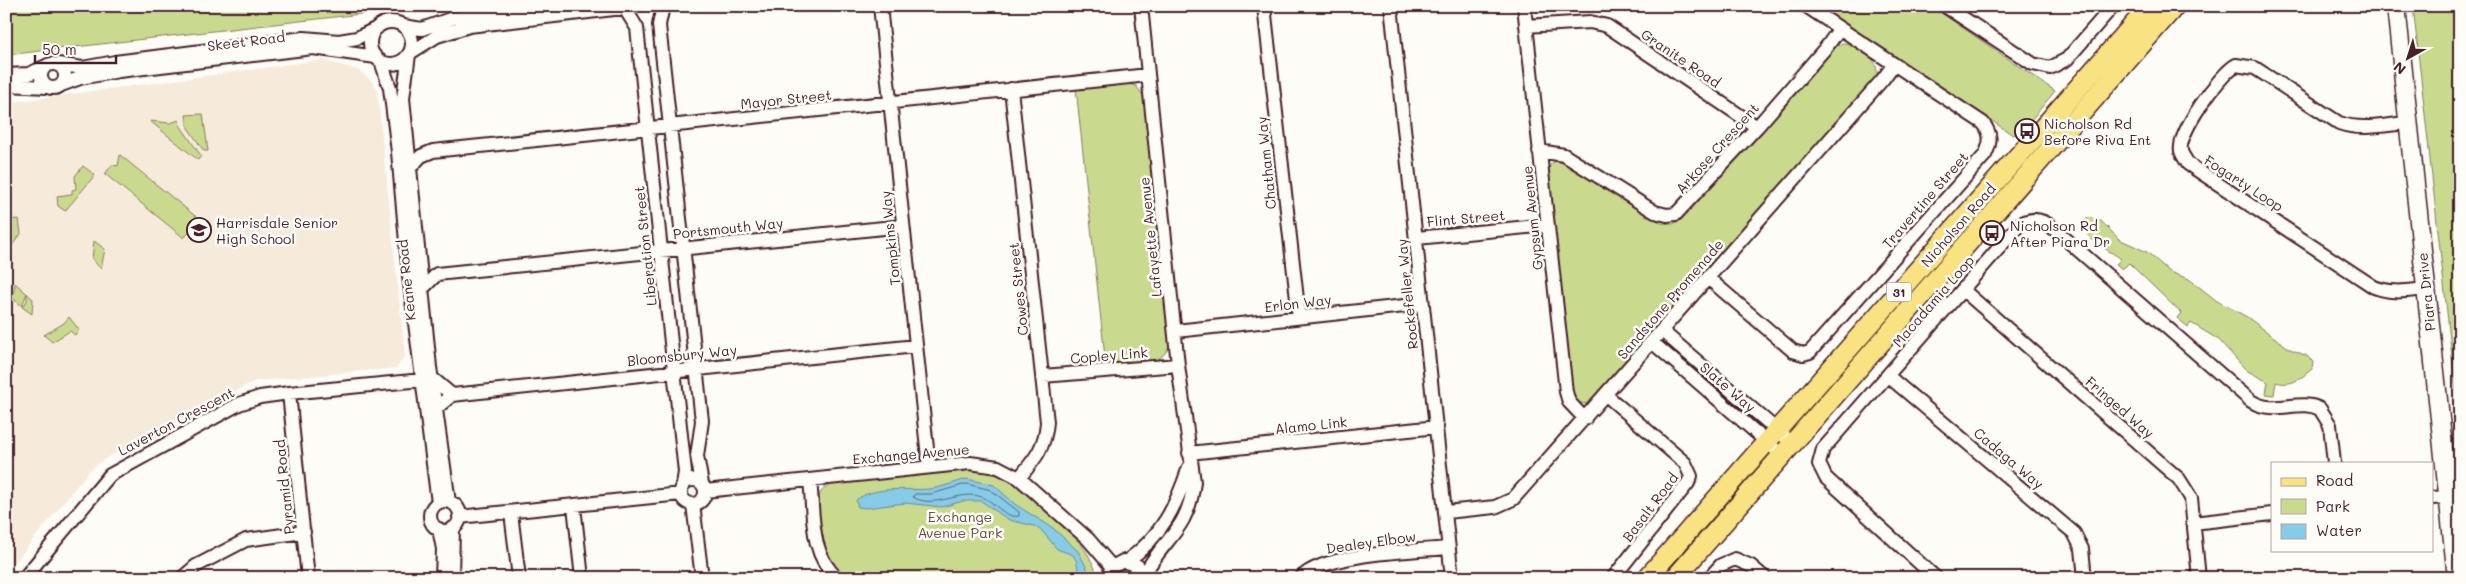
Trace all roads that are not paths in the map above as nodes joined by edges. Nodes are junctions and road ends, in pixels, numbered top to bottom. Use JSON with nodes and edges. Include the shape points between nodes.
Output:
{"nodes":[{"id":1,"x":557,"y":6,"type":"edge"},
{"id":2,"x":663,"y":6,"type":"edge"},
{"id":3,"x":880,"y":6,"type":"edge"},
{"id":4,"x":1141,"y":6,"type":"edge"},
{"id":5,"x":1264,"y":6,"type":"edge"},
{"id":6,"x":1391,"y":6,"type":"edge"},
{"id":7,"x":1524,"y":6,"type":"edge"},
{"id":8,"x":1806,"y":6,"type":"edge"},
{"id":9,"x":1945,"y":6,"type":"edge"},
{"id":10,"x":2114,"y":6,"type":"edge"},
{"id":11,"x":2150,"y":6,"type":"edge"},
{"id":12,"x":2175,"y":6,"type":"edge"},
{"id":13,"x":2396,"y":6,"type":"edge"},
{"id":14,"x":629,"y":7,"type":"edge"},
{"id":15,"x":403,"y":26,"type":"junction"},
{"id":16,"x":1526,"y":26,"type":"junction"},
{"id":17,"x":377,"y":28,"type":"junction"},
{"id":18,"x":1840,"y":28,"type":"junction"},
{"id":19,"x":409,"y":54,"type":"junction"},
{"id":20,"x":379,"y":59,"type":"junction"},
{"id":21,"x":58,"y":64,"type":"junction"},
{"id":22,"x":1894,"y":64,"type":"junction"},
{"id":23,"x":44,"y":67,"type":"junction"},
{"id":24,"x":6,"y":75,"type":"edge"},
{"id":25,"x":1148,"y":75,"type":"junction"},
{"id":26,"x":6,"y":85,"type":"edge"},
{"id":27,"x":62,"y":85,"type":"junction"},
{"id":28,"x":47,"y":86,"type":"junction"},
{"id":29,"x":1011,"y":89,"type":"junction"},
{"id":30,"x":892,"y":104,"type":"junction"},
{"id":31,"x":2407,"y":123,"type":"junction"},
{"id":32,"x":670,"y":126,"type":"junction"},
{"id":33,"x":1757,"y":127,"type":"junction"},
{"id":34,"x":647,"y":129,"type":"junction"},
{"id":35,"x":407,"y":134,"type":"junction"},
{"id":36,"x":1539,"y":151,"type":"junction"},
{"id":37,"x":428,"y":152,"type":"junction"},
{"id":38,"x":410,"y":168,"type":"junction"},
{"id":39,"x":1547,"y":225,"type":"junction"},
{"id":40,"x":903,"y":226,"type":"junction"},
{"id":41,"x":1417,"y":238,"type":"junction"},
{"id":42,"x":683,"y":248,"type":"junction"},
{"id":43,"x":661,"y":250,"type":"junction"},
{"id":44,"x":419,"y":260,"type":"junction"},
{"id":45,"x":437,"y":274,"type":"junction"},
{"id":46,"x":1708,"y":278,"type":"junction"},
{"id":47,"x":423,"y":288,"type":"junction"},
{"id":48,"x":2425,"y":289,"type":"junction"},
{"id":49,"x":1963,"y":290,"type":"junction"},
{"id":50,"x":1423,"y":304,"type":"junction"},
{"id":51,"x":1299,"y":317,"type":"junction"},
{"id":52,"x":1176,"y":331,"type":"junction"},
{"id":53,"x":1662,"y":331,"type":"junction"},
{"id":54,"x":1652,"y":342,"type":"junction"},
{"id":55,"x":916,"y":346,"type":"junction"},
{"id":56,"x":1178,"y":365,"type":"junction"},
{"id":57,"x":697,"y":368,"type":"junction"},
{"id":58,"x":674,"y":371,"type":"junction"},
{"id":59,"x":1043,"y":376,"type":"junction"},
{"id":60,"x":1888,"y":376,"type":"junction"},
{"id":61,"x":427,"y":379,"type":"junction"},
{"id":62,"x":289,"y":393,"type":"junction"},
{"id":63,"x":452,"y":395,"type":"junction"},
{"id":64,"x":1606,"y":395,"type":"junction"},
{"id":65,"x":435,"y":409,"type":"junction"},
{"id":66,"x":1585,"y":419,"type":"junction"},
{"id":67,"x":1437,"y":427,"type":"junction"},
{"id":68,"x":1773,"y":436,"type":"junction"},
{"id":69,"x":1788,"y":450,"type":"junction"},
{"id":70,"x":1189,"y":459,"type":"junction"},
{"id":71,"x":2334,"y":462,"type":"edge"},
{"id":72,"x":929,"y":467,"type":"junction"},
{"id":73,"x":1019,"y":478,"type":"junction"},
{"id":74,"x":810,"y":480,"type":"junction"},
{"id":75,"x":704,"y":488,"type":"junction"},
{"id":76,"x":682,"y":489,"type":"junction"},
{"id":77,"x":2440,"y":497,"type":"edge"},
{"id":78,"x":443,"y":502,"type":"junction"},
{"id":79,"x":693,"y":504,"type":"junction"},
{"id":80,"x":574,"y":506,"type":"junction"},
{"id":81,"x":1446,"y":512,"type":"junction"},
{"id":82,"x":511,"y":513,"type":"junction"},
{"id":83,"x":2271,"y":514,"type":"edge"},
{"id":84,"x":456,"y":523,"type":"junction"},
{"id":85,"x":2193,"y":523,"type":"junction"},
{"id":86,"x":439,"y":529,"type":"junction"},
{"id":87,"x":304,"y":532,"type":"junction"},
{"id":88,"x":1449,"y":548,"type":"junction"},
{"id":89,"x":1127,"y":561,"type":"junction"},
{"id":90,"x":1110,"y":572,"type":"edge"},
{"id":91,"x":829,"y":575,"type":"edge"},
{"id":92,"x":1144,"y":576,"type":"edge"},
{"id":93,"x":24,"y":578,"type":"edge"},
{"id":94,"x":182,"y":578,"type":"edge"},
{"id":95,"x":308,"y":578,"type":"edge"},
{"id":96,"x":442,"y":578,"type":"edge"},
{"id":97,"x":452,"y":578,"type":"edge"},
{"id":98,"x":518,"y":578,"type":"edge"},
{"id":99,"x":582,"y":578,"type":"edge"},
{"id":100,"x":702,"y":578,"type":"edge"},
{"id":101,"x":1301,"y":578,"type":"edge"},
{"id":102,"x":1452,"y":578,"type":"edge"},
{"id":103,"x":1613,"y":578,"type":"edge"},
{"id":104,"x":1647,"y":578,"type":"edge"},
{"id":105,"x":1675,"y":578,"type":"edge"},
{"id":106,"x":1709,"y":578,"type":"edge"},
{"id":107,"x":1765,"y":578,"type":"edge"},
{"id":108,"x":1936,"y":578,"type":"edge"},
{"id":109,"x":2085,"y":578,"type":"edge"},
{"id":110,"x":2199,"y":578,"type":"edge"},
{"id":111,"x":2457,"y":578,"type":"edge"}],
"edges":[{"from":1,"to":15,"type":"street","via":[[453,18],[422,29]]},
{"from":2,"to":32,"type":"street","via":[[659,25]]},
{"from":3,"to":30,"type":"street","name":"Tompkins Way"},
{"from":4,"to":25,"type":"street","name":"Lafayette Avenue"},
{"from":5,"to":51,"type":"street","name":"Chatham Way"},
{"from":6,"to":41,"type":"street","name":"Rockefeller Way"},
{"from":7,"to":16,"type":"street","name":"Gypsum Avenue"},
{"from":8,"to":18,"type":"street","name":"Travertine Street"},
{"from":9,"to":10,"type":"street","via":[[2034,64],[2050,68],[2067,59]]},
{"from":11,"to":68,"type":"main road","name":"Nicholson Road","number":"31"},
{"from":12,"to":69,"type":"main road","name":"Nicholson Road","number":"31"},
{"from":13,"to":31,"type":"street","name":"Piara Drive"},
{"from":14,"to":19,"type":"street","via":[[469,26],[437,36]]},
{"from":14,"to":34,"type":"street","name":"Liberation Street","via":[[637,26]]},
{"from":15,"to":17,"type":"street","via":[[392,22]]},
{"from":15,"to":19,"type":"street","via":[[412,40]]},
{"from":16,"to":33,"type":"street","name":"Granite Road","via":[[1590,22],[1607,26]]},
{"from":16,"to":36,"type":"street","name":"Gypsum Avenue"},
{"from":17,"to":20,"type":"street","via":[[370,42]]},
{"from":17,"to":21,"type":"street","name":"Skeet Road","via":[[357,38],[339,41],[304,38],[82,68]]},
{"from":18,"to":22,"type":"street","name":"Travertine Street"},
{"from":18,"to":33,"type":"street","name":"Arkose Crescent"},
{"from":19,"to":20,"type":"street","via":[[399,63],[387,64]]},
{"from":19,"to":35,"type":"street","name":"Keane Road","via":[[403,98]]},
{"from":20,"to":27,"type":"street","name":"Skeet Road","via":[[313,48],[119,71],[80,78]]},
{"from":20,"to":61,"type":"street","name":"Keane Road","via":[[390,88]]},
{"from":21,"to":23,"type":"street"},
{"from":21,"to":27,"type":"street","via":[[65,74]]},
{"from":22,"to":46,"type":"street","name":"Sandstone Promenade"},
{"from":22,"to":46,"type":"street","name":"Travertine Street","via":[[1984,123],[1990,139],[1985,155],[1810,352],[1793,351]]},
{"from":23,"to":24,"type":"street","via":[[29,74]]},
{"from":23,"to":28,"type":"street","via":[[41,77]]},
{"from":25,"to":29,"type":"street","name":"Mayor Street"},
{"from":25,"to":52,"type":"street","name":"Lafayette Avenue"},
{"from":26,"to":28,"type":"street"},
{"from":27,"to":28,"type":"street"},
{"from":29,"to":30,"type":"street","name":"Mayor Street"},
{"from":29,"to":59,"type":"street","name":"Cowes Street"},
{"from":30,"to":32,"type":"street","name":"Mayor Street"},
{"from":30,"to":40,"type":"street","name":"Tompkins Way"},
{"from":31,"to":48,"type":"street","name":"Piara Drive"},
{"from":31,"to":48,"type":"street","name":"Fogarty Loop","via":[[2348,127],[2255,68],[2236,65],[2222,74],[2184,133],[2180,150],[2188,164],[2374,287],[2386,292]]},
{"from":32,"to":34,"type":"street","name":"Mayor Street"},
{"from":32,"to":42,"type":"street"},
{"from":33,"to":36,"type":"street","name":"Arkose Crescent","via":[[1676,214],[1667,215],[1655,212],[1564,154]]},
{"from":34,"to":37,"type":"street","name":"Mayor Street"},
{"from":34,"to":43,"type":"street","name":"Liberation Street"},
{"from":35,"to":37,"type":"street"},
{"from":35,"to":38,"type":"street","name":"Keane Road"},
{"from":36,"to":39,"type":"street","name":"Gypsum Avenue"},
{"from":37,"to":38,"type":"street"},
{"from":38,"to":44,"type":"street","name":"Keane Road"},
{"from":39,"to":41,"type":"street","name":"Flint Street"},
{"from":39,"to":66,"type":"street","name":"Gypsum Avenue","via":[[1566,392],[1569,402]]},
{"from":40,"to":42,"type":"street","name":"Portsmouth Way"},
{"from":40,"to":55,"type":"street","name":"Tompkins Way"},
{"from":41,"to":50,"type":"street","name":"Rockefeller Way"},
{"from":42,"to":43,"type":"street","name":"Portsmouth Way"},
{"from":42,"to":57,"type":"street"},
{"from":43,"to":45,"type":"street","name":"Portsmouth Way"},
{"from":43,"to":58,"type":"street","name":"Liberation Street"},
{"from":44,"to":45,"type":"street"},
{"from":44,"to":47,"type":"street","name":"Keane Road"},
{"from":45,"to":47,"type":"street"},
{"from":46,"to":53,"type":"street","name":"Sandstone Promenade"},
{"from":47,"to":61,"type":"street","name":"Keane Road"},
{"from":48,"to":77,"type":"street","name":"Piara Drive"},
{"from":49,"to":60,"type":"street","name":"Macadamia Loop"},
{"from":49,"to":71,"type":"street","name":"Macadamia Loop","via":[[2019,225],[2031,219],[2046,222],[2251,401],[2269,408],[2306,405],[2320,409],[2330,425]]},
{"from":49,"to":85,"type":"street","name":"Fringed Way","via":[[2179,479],[2191,498]]},
{"from":50,"to":51,"type":"street","name":"Erlon Way"},
{"from":50,"to":67,"type":"street","name":"Rockefeller Way"},
{"from":51,"to":52,"type":"street","name":"Erlon Way"},
{"from":52,"to":56,"type":"street","name":"Lafayette Avenue"},
{"from":53,"to":54,"type":"street","name":"Sandstone Promenade"},
{"from":53,"to":68,"type":"street","name":"Slate Way"},
{"from":54,"to":64,"type":"street","name":"Sandstone Promenade"},
{"from":54,"to":68,"type":"street","name":"Slate Way"},
{"from":55,"to":57,"type":"street","name":"Bloomsbury Way"},
{"from":55,"to":72,"type":"street","name":"Tompkins Way"},
{"from":56,"to":59,"type":"street","name":"Copley Link"},
{"from":56,"to":70,"type":"street","name":"Lafayette Avenue"},
{"from":57,"to":58,"type":"street","name":"Bloomsbury Way"},
{"from":57,"to":75,"type":"street","via":[[702,421],[697,456]]},
{"from":58,"to":63,"type":"street","name":"Bloomsbury Way"},
{"from":58,"to":76,"type":"street","name":"Liberation Street","via":[[684,472]]},
{"from":59,"to":73,"type":"street","name":"Cowes Street","via":[[1046,440]]},
{"from":60,"to":108,"type":"street","name":"Macadamia Loop","via":[[1823,449],[1820,464],[1826,478]]},
{"from":60,"to":109,"type":"street","name":"Cadaga Way","via":[[2074,533],[2082,549]]},
{"from":61,"to":62,"type":"street","name":"Laverton Crescent"},
{"from":61,"to":63,"type":"street"},
{"from":61,"to":65,"type":"street","name":"Keane Road"},
{"from":61,"to":78,"type":"street","name":"Keane Road"},
{"from":62,"to":87,"type":"street","name":"Pyramid Road"},
{"from":62,"to":93,"type":"street","name":"Laverton Crescent","via":[[239,404],[115,472],[102,483]]},
{"from":63,"to":65,"type":"street"},
{"from":64,"to":66,"type":"street","name":"Sandstone Promenade"},
{"from":64,"to":103,"type":"street","name":"Basalt Road","via":[[1685,463],[1691,476]]},
{"from":65,"to":78,"type":"street","name":"Keane Road"},
{"from":66,"to":81,"type":"street","name":"Sandstone Promenade","via":[[1513,499],[1495,507]]},
{"from":67,"to":70,"type":"street","name":"Alamo Link"},
{"from":67,"to":81,"type":"street","name":"Rockefeller Way"},
{"from":68,"to":69,"type":"street","name":"Slate Way"},
{"from":68,"to":104,"type":"main road","name":"Nicholson Road","number":"31"},
{"from":69,"to":105,"type":"main road","name":"Nicholson Road","number":"31"},
{"from":70,"to":89,"type":"street","name":"Lafayette Avenue","via":[[1174,508],[1159,529]]},
{"from":70,"to":92,"type":"street","name":"Lafayette Avenue","via":[[1194,482],[1185,517]]},
{"from":72,"to":73,"type":"street","name":"Exchange Avenue","via":[[981,463],[998,467]]},
{"from":72,"to":74,"type":"street","name":"Exchange Avenue"},
{"from":73,"to":90,"type":"street","name":"Exchange Avenue","via":[[1088,540]]},
{"from":74,"to":75,"type":"street","name":"Exchange Avenue"},
{"from":74,"to":91,"type":"street","via":[[816,538]]},
{"from":75,"to":76,"type":"street","via":[[691,480]]},
{"from":75,"to":79,"type":"street","via":[[702,500]]},
{"from":76,"to":79,"type":"street","via":[[684,500]]},
{"from":76,"to":80,"type":"street"},
{"from":77,"to":111,"type":"street","name":"Piara Drive"},
{"from":78,"to":84,"type":"street","name":"Keane Road","via":[[456,506]]},
{"from":78,"to":86,"type":"street","name":"Keane Road","via":[[432,509],[430,515],[432,523]]},
{"from":79,"to":100,"type":"street"},
{"from":80,"to":82,"type":"street"},
{"from":80,"to":99,"type":"street"},
{"from":81,"to":88,"type":"street","name":"Rockefeller Way"},
{"from":82,"to":84,"type":"street"},
{"from":82,"to":98,"type":"street"},
{"from":83,"to":85,"type":"street"},
{"from":84,"to":86,"type":"street"},
{"from":84,"to":97,"type":"street"},
{"from":85,"to":110,"type":"street","name":"Fringed Way"},
{"from":86,"to":96,"type":"street","name":"Keane Road","via":[[443,549]]},
{"from":87,"to":94,"type":"street","via":[[246,540],[196,566]]},
{"from":87,"to":95,"type":"street","name":"Pyramid Road"},
{"from":88,"to":101,"type":"street","name":"Dealey Elbow","via":[[1329,562],[1311,569]]},
{"from":88,"to":102,"type":"street","name":"Rockefeller Way"},
{"from":89,"to":90,"type":"street"},
{"from":89,"to":92,"type":"street","via":[[1138,566]]},
{"from":106,"to":107,"type":"street","via":[[1721,565],[1735,559],[1751,566]]}]}
